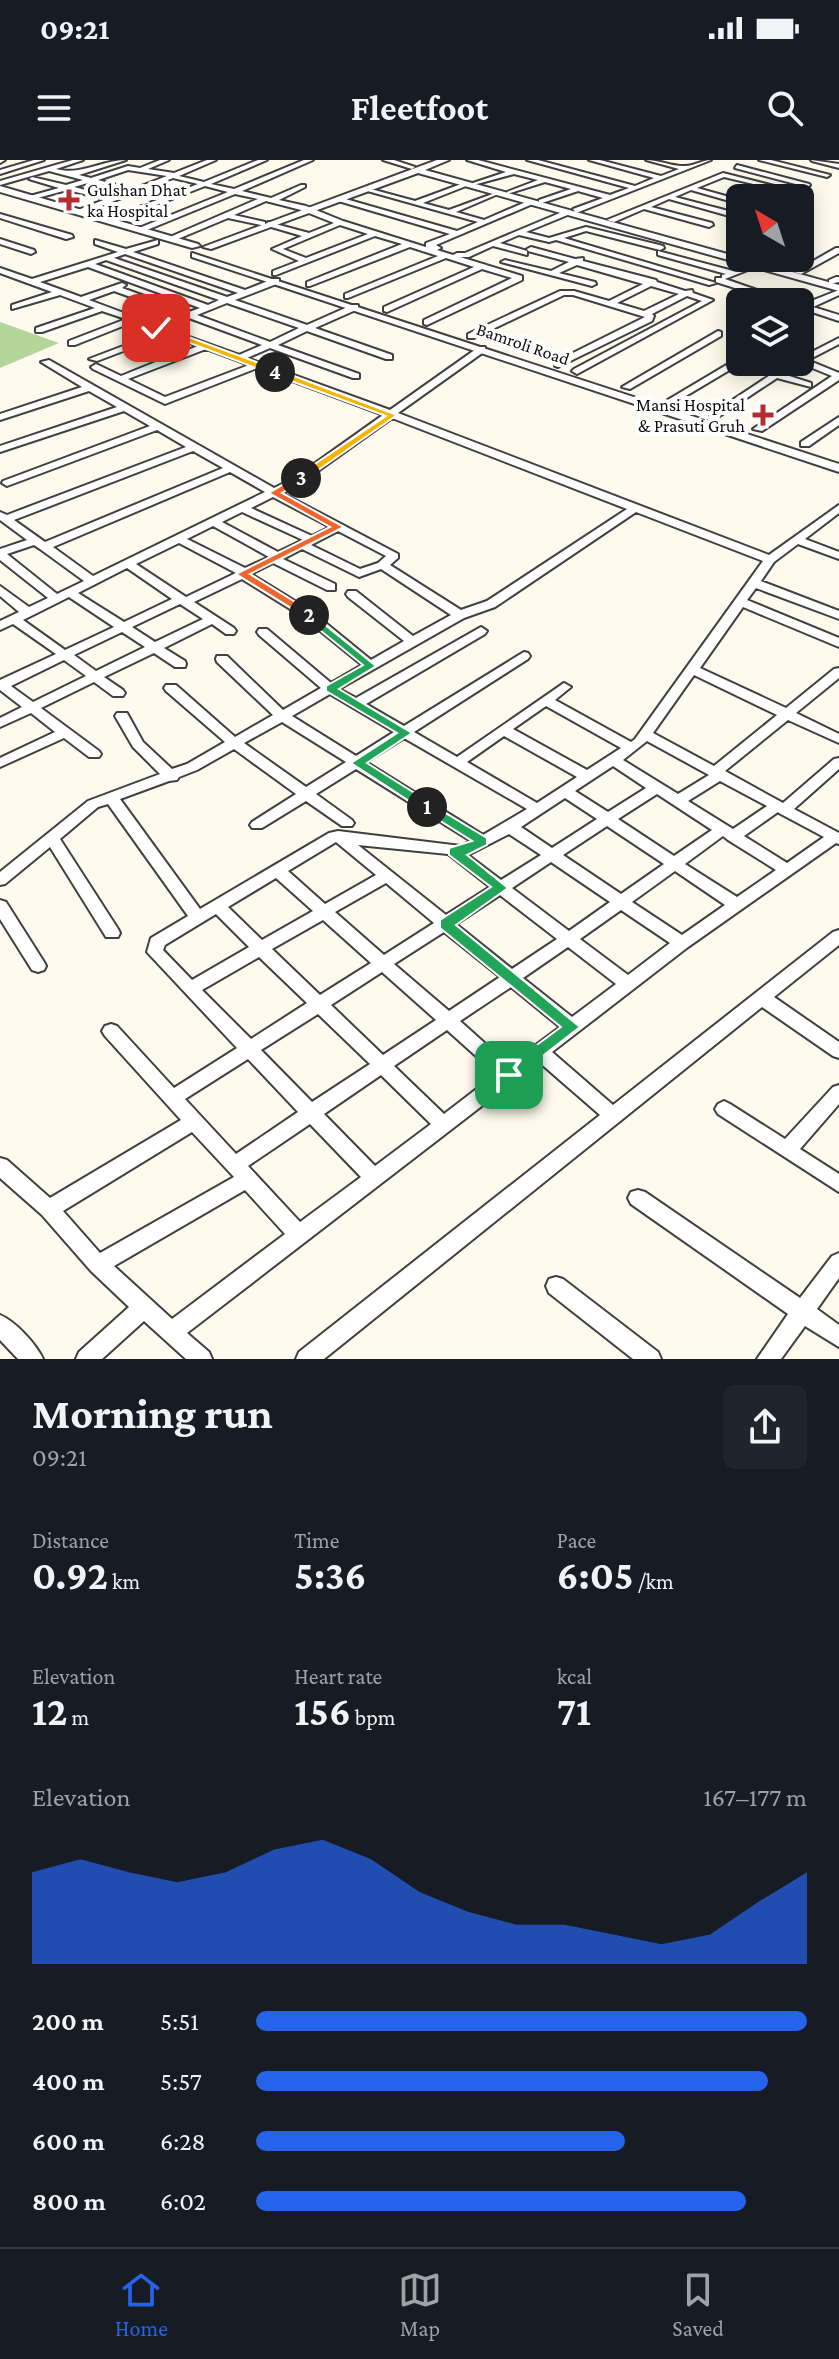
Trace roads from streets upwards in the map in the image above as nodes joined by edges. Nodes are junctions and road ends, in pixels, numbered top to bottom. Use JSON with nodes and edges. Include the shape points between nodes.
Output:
{"nodes":[{"id":1,"x":41,"y":160,"type":"edge"},
{"id":2,"x":80,"y":160,"type":"edge"},
{"id":3,"x":123,"y":160,"type":"edge"},
{"id":4,"x":166,"y":160,"type":"edge"},
{"id":5,"x":213,"y":160,"type":"edge"},
{"id":6,"x":250,"y":160,"type":"edge"},
{"id":7,"x":310,"y":160,"type":"edge"},
{"id":8,"x":386,"y":160,"type":"edge"},
{"id":9,"x":437,"y":160,"type":"edge"},
{"id":10,"x":445,"y":160,"type":"edge"},
{"id":11,"x":470,"y":160,"type":"edge"},
{"id":12,"x":530,"y":160,"type":"edge"},
{"id":13,"x":592,"y":160,"type":"edge"},
{"id":14,"x":649,"y":160,"type":"edge"},
{"id":15,"x":708,"y":160,"type":"edge"},
{"id":16,"x":754,"y":160,"type":"edge"},
{"id":17,"x":762,"y":160,"type":"edge"},
{"id":18,"x":814,"y":160,"type":"edge"},
{"id":19,"x":262,"y":161,"type":"edge"},
{"id":20,"x":605,"y":161,"type":"edge"},
{"id":21,"x":839,"y":166,"type":"edge"},
{"id":22,"x":290,"y":168,"type":"junction"},
{"id":23,"x":685,"y":168,"type":"junction"},
{"id":24,"x":48,"y":169,"type":"junction"},
{"id":25,"x":141,"y":169,"type":"junction"},
{"id":26,"x":417,"y":169,"type":"junction"},
{"id":27,"x":0,"y":172,"type":"edge"},
{"id":28,"x":513,"y":172,"type":"junction"},
{"id":29,"x":71,"y":175,"type":"junction"},
{"id":30,"x":827,"y":175,"type":"dead end"},
{"id":31,"x":173,"y":176,"type":"junction"},
{"id":32,"x":662,"y":178,"type":"junction"},
{"id":33,"x":32,"y":179,"type":"dead end"},
{"id":34,"x":90,"y":180,"type":"junction"},
{"id":35,"x":545,"y":180,"type":"junction"},
{"id":36,"x":204,"y":184,"type":"junction"},
{"id":37,"x":755,"y":184,"type":"edge"},
{"id":38,"x":803,"y":184,"type":"edge"},
{"id":39,"x":470,"y":185,"type":"junction"},
{"id":40,"x":0,"y":186,"type":"edge"},
{"id":41,"x":115,"y":186,"type":"dead end"},
{"id":42,"x":303,"y":186,"type":"dead end"},
{"id":43,"x":67,"y":187,"type":"junction"},
{"id":44,"x":636,"y":188,"type":"junction"},
{"id":45,"x":690,"y":188,"type":"junction"},
{"id":46,"x":578,"y":189,"type":"junction"},
{"id":47,"x":367,"y":190,"type":"junction"},
{"id":48,"x":235,"y":191,"type":"junction"},
{"id":49,"x":496,"y":193,"type":"junction"},
{"id":50,"x":509,"y":193,"type":"junction"},
{"id":51,"x":0,"y":196,"type":"edge"},
{"id":52,"x":668,"y":197,"type":"junction"},
{"id":53,"x":33,"y":198,"type":"junction"},
{"id":54,"x":611,"y":198,"type":"junction"},
{"id":55,"x":726,"y":198,"type":"edge"},
{"id":56,"x":113,"y":199,"type":"junction"},
{"id":57,"x":270,"y":199,"type":"junction"},
{"id":58,"x":339,"y":200,"type":"junction"},
{"id":59,"x":163,"y":201,"type":"junction"},
{"id":60,"x":536,"y":202,"type":"junction"},
{"id":61,"x":416,"y":203,"type":"junction"},
{"id":62,"x":644,"y":207,"type":"junction"},
{"id":63,"x":194,"y":208,"type":"junction"},
{"id":64,"x":306,"y":210,"type":"junction"},
{"id":65,"x":81,"y":212,"type":"junction"},
{"id":66,"x":450,"y":212,"type":"junction"},
{"id":67,"x":572,"y":212,"type":"junction"},
{"id":68,"x":726,"y":213,"type":"edge"},
{"id":69,"x":0,"y":216,"type":"edge"},
{"id":70,"x":227,"y":216,"type":"junction"},
{"id":71,"x":611,"y":220,"type":"junction"},
{"id":72,"x":111,"y":221,"type":"junction"},
{"id":73,"x":485,"y":222,"type":"junction"},
{"id":74,"x":340,"y":223,"type":"junction"},
{"id":75,"x":266,"y":224,"type":"junction"},
{"id":76,"x":709,"y":225,"type":"dead end"},
{"id":77,"x":142,"y":230,"type":"junction"},
{"id":78,"x":637,"y":231,"type":"junction"},
{"id":79,"x":456,"y":233,"type":"junction"},
{"id":80,"x":519,"y":233,"type":"junction"},
{"id":81,"x":374,"y":234,"type":"junction"},
{"id":82,"x":308,"y":235,"type":"junction"},
{"id":83,"x":69,"y":237,"type":"dead end"},
{"id":84,"x":623,"y":238,"type":"junction"},
{"id":85,"x":173,"y":239,"type":"junction"},
{"id":86,"x":554,"y":239,"type":"junction"},
{"id":87,"x":0,"y":241,"type":"edge"},
{"id":88,"x":98,"y":242,"type":"dead end"},
{"id":89,"x":155,"y":242,"type":"junction"},
{"id":90,"x":410,"y":244,"type":"junction"},
{"id":91,"x":493,"y":244,"type":"junction"},
{"id":92,"x":199,"y":249,"type":"junction"},
{"id":93,"x":598,"y":250,"type":"junction"},
{"id":94,"x":839,"y":250,"type":"edge"},
{"id":95,"x":528,"y":251,"type":"junction"},
{"id":96,"x":31,"y":252,"type":"dead end"},
{"id":97,"x":127,"y":252,"type":"junction"},
{"id":98,"x":726,"y":252,"type":"edge"},
{"id":99,"x":726,"y":254,"type":"edge"},
{"id":100,"x":447,"y":255,"type":"junction"},
{"id":101,"x":107,"y":258,"type":"junction"},
{"id":102,"x":306,"y":261,"type":"junction"},
{"id":103,"x":577,"y":261,"type":"junction"},
{"id":104,"x":505,"y":262,"type":"junction"},
{"id":105,"x":814,"y":263,"type":"edge"},
{"id":106,"x":88,"y":264,"type":"junction"},
{"id":107,"x":487,"y":267,"type":"junction"},
{"id":108,"x":0,"y":270,"type":"edge"},
{"id":109,"x":618,"y":272,"type":"junction"},
{"id":110,"x":791,"y":272,"type":"edge"},
{"id":111,"x":798,"y":272,"type":"edge"},
{"id":112,"x":733,"y":273,"type":"joint"},
{"id":113,"x":152,"y":274,"type":"junction"},
{"id":114,"x":551,"y":274,"type":"junction"},
{"id":115,"x":276,"y":277,"type":"junction"},
{"id":116,"x":20,"y":278,"type":"junction"},
{"id":117,"x":133,"y":281,"type":"junction"},
{"id":118,"x":715,"y":281,"type":"junction"},
{"id":119,"x":32,"y":282,"type":"junction"},
{"id":120,"x":653,"y":282,"type":"junction"},
{"id":121,"x":310,"y":284,"type":"junction"},
{"id":122,"x":592,"y":284,"type":"junction"},
{"id":123,"x":0,"y":285,"type":"edge"},
{"id":124,"x":838,"y":285,"type":"edge"},
{"id":125,"x":114,"y":288,"type":"junction"},
{"id":126,"x":739,"y":288,"type":"edge"},
{"id":127,"x":60,"y":292,"type":"junction"},
{"id":128,"x":690,"y":292,"type":"junction"},
{"id":129,"x":245,"y":293,"type":"junction"},
{"id":130,"x":574,"y":293,"type":"junction"},
{"id":131,"x":348,"y":296,"type":"junction"},
{"id":132,"x":81,"y":300,"type":"junction"},
{"id":133,"x":226,"y":300,"type":"junction"},
{"id":134,"x":814,"y":300,"type":"edge"},
{"id":135,"x":610,"y":304,"type":"junction"},
{"id":136,"x":206,"y":307,"type":"junction"},
{"id":137,"x":355,"y":307,"type":"junction"},
{"id":138,"x":102,"y":308,"type":"junction"},
{"id":139,"x":387,"y":309,"type":"junction"},
{"id":140,"x":814,"y":311,"type":"edge"},
{"id":141,"x":27,"y":313,"type":"dead end"},
{"id":142,"x":188,"y":314,"type":"junction"},
{"id":143,"x":645,"y":314,"type":"junction"},
{"id":144,"x":839,"y":318,"type":"edge"},
{"id":145,"x":134,"y":319,"type":"junction"},
{"id":146,"x":427,"y":322,"type":"junction"},
{"id":147,"x":156,"y":328,"type":"junction"},
{"id":148,"x":307,"y":328,"type":"junction"},
{"id":149,"x":39,"y":330,"type":"dead end"},
{"id":150,"x":168,"y":332,"type":"junction"},
{"id":151,"x":718,"y":334,"type":"dead end"},
{"id":152,"x":471,"y":336,"type":"junction"},
{"id":153,"x":839,"y":341,"type":"edge"},
{"id":154,"x":72,"y":343,"type":"dead end"},
{"id":155,"x":134,"y":344,"type":"junction"},
{"id":156,"x":271,"y":345,"type":"junction"},
{"id":157,"x":206,"y":346,"type":"junction"},
{"id":158,"x":482,"y":349,"type":"junction"},
{"id":159,"x":814,"y":354,"type":"edge"},
{"id":160,"x":389,"y":357,"type":"dead end"},
{"id":161,"x":240,"y":358,"type":"junction"},
{"id":162,"x":171,"y":359,"type":"junction"},
{"id":163,"x":46,"y":362,"type":"dead end"},
{"id":164,"x":558,"y":364,"type":"junction"},
{"id":165,"x":257,"y":365,"type":"junction"},
{"id":166,"x":814,"y":367,"type":"edge"},
{"id":167,"x":726,"y":368,"type":"edge"},
{"id":168,"x":577,"y":371,"type":"junction"},
{"id":169,"x":356,"y":376,"type":"dead end"},
{"id":170,"x":774,"y":376,"type":"edge"},
{"id":171,"x":779,"y":376,"type":"edge"},
{"id":172,"x":839,"y":376,"type":"edge"},
{"id":173,"x":120,"y":379,"type":"junction"},
{"id":174,"x":808,"y":385,"type":"dead end"},
{"id":175,"x":823,"y":386,"type":"junction"},
{"id":176,"x":90,"y":387,"type":"junction"},
{"id":177,"x":627,"y":387,"type":"junction"},
{"id":178,"x":839,"y":391,"type":"edge"},
{"id":179,"x":671,"y":401,"type":"junction"},
{"id":180,"x":125,"y":407,"type":"junction"},
{"id":181,"x":393,"y":415,"type":"junction"},
{"id":182,"x":715,"y":415,"type":"junction"},
{"id":183,"x":0,"y":417,"type":"edge"},
{"id":184,"x":839,"y":420,"type":"edge"},
{"id":185,"x":158,"y":426,"type":"junction"},
{"id":186,"x":758,"y":429,"type":"junction"},
{"id":187,"x":805,"y":444,"type":"junction"},
{"id":188,"x":194,"y":447,"type":"junction"},
{"id":189,"x":0,"y":449,"type":"edge"},
{"id":190,"x":839,"y":455,"type":"edge"},
{"id":191,"x":231,"y":468,"type":"junction"},
{"id":192,"x":839,"y":468,"type":"edge"},
{"id":193,"x":7,"y":483,"type":"dead end"},
{"id":194,"x":274,"y":493,"type":"junction"},
{"id":195,"x":243,"y":508,"type":"junction"},
{"id":196,"x":635,"y":508,"type":"junction"},
{"id":197,"x":839,"y":508,"type":"edge"},
{"id":198,"x":3,"y":517,"type":"edge"},
{"id":199,"x":834,"y":518,"type":"edge"},
{"id":200,"x":213,"y":522,"type":"junction"},
{"id":201,"x":338,"y":527,"type":"junction"},
{"id":202,"x":179,"y":539,"type":"junction"},
{"id":203,"x":797,"y":540,"type":"junction"},
{"id":204,"x":307,"y":542,"type":"junction"},
{"id":205,"x":40,"y":544,"type":"junction"},
{"id":206,"x":0,"y":554,"type":"edge"},
{"id":207,"x":839,"y":556,"type":"edge"},
{"id":208,"x":276,"y":558,"type":"junction"},
{"id":209,"x":770,"y":560,"type":"junction"},
{"id":210,"x":128,"y":564,"type":"junction"},
{"id":211,"x":382,"y":565,"type":"junction"},
{"id":212,"x":243,"y":573,"type":"junction"},
{"id":213,"x":92,"y":581,"type":"junction"},
{"id":214,"x":755,"y":583,"type":"junction"},
{"id":215,"x":331,"y":587,"type":"dead end"},
{"id":216,"x":0,"y":590,"type":"edge"},
{"id":217,"x":69,"y":592,"type":"junction"},
{"id":218,"x":352,"y":594,"type":"dead end"},
{"id":219,"x":56,"y":599,"type":"junction"},
{"id":220,"x":183,"y":600,"type":"junction"},
{"id":221,"x":741,"y":602,"type":"junction"},
{"id":222,"x":28,"y":613,"type":"junction"},
{"id":223,"x":460,"y":615,"type":"junction"},
{"id":224,"x":839,"y":615,"type":"edge"},
{"id":225,"x":14,"y":619,"type":"junction"},
{"id":226,"x":213,"y":619,"type":"junction"},
{"id":227,"x":0,"y":626,"type":"edge"},
{"id":228,"x":124,"y":627,"type":"junction"},
{"id":229,"x":230,"y":631,"type":"dead end"},
{"id":230,"x":481,"y":631,"type":"dead end"},
{"id":231,"x":263,"y":632,"type":"dead end"},
{"id":232,"x":413,"y":642,"type":"junction"},
{"id":233,"x":839,"y":643,"type":"edge"},
{"id":234,"x":155,"y":648,"type":"junction"},
{"id":235,"x":67,"y":654,"type":"junction"},
{"id":236,"x":524,"y":656,"type":"dead end"},
{"id":237,"x":222,"y":659,"type":"dead end"},
{"id":238,"x":180,"y":664,"type":"dead end"},
{"id":239,"x":370,"y":666,"type":"junction"},
{"id":240,"x":694,"y":670,"type":"junction"},
{"id":241,"x":839,"y":672,"type":"edge"},
{"id":242,"x":97,"y":677,"type":"junction"},
{"id":243,"x":1,"y":685,"type":"edge"},
{"id":244,"x":564,"y":687,"type":"dead end"},
{"id":245,"x":171,"y":688,"type":"dead end"},
{"id":246,"x":330,"y":689,"type":"junction"},
{"id":247,"x":118,"y":693,"type":"dead end"},
{"id":248,"x":546,"y":700,"type":"junction"},
{"id":249,"x":356,"y":704,"type":"junction"},
{"id":250,"x":32,"y":708,"type":"junction"},
{"id":251,"x":787,"y":714,"type":"junction"},
{"id":252,"x":122,"y":716,"type":"dead end"},
{"id":253,"x":282,"y":716,"type":"junction"},
{"id":254,"x":0,"y":723,"type":"edge"},
{"id":255,"x":504,"y":730,"type":"junction"},
{"id":256,"x":64,"y":733,"type":"junction"},
{"id":257,"x":406,"y":733,"type":"junction"},
{"id":258,"x":646,"y":735,"type":"junction"},
{"id":259,"x":839,"y":739,"type":"edge"},
{"id":260,"x":234,"y":743,"type":"junction"},
{"id":261,"x":631,"y":748,"type":"junction"},
{"id":262,"x":94,"y":754,"type":"dead end"},
{"id":263,"x":613,"y":760,"type":"junction"},
{"id":264,"x":839,"y":762,"type":"edge"},
{"id":265,"x":0,"y":763,"type":"edge"},
{"id":266,"x":357,"y":763,"type":"junction"},
{"id":267,"x":457,"y":763,"type":"junction"},
{"id":268,"x":717,"y":774,"type":"junction"},
{"id":269,"x":587,"y":776,"type":"junction"},
{"id":270,"x":172,"y":777,"type":"junction"},
{"id":271,"x":656,"y":788,"type":"junction"},
{"id":272,"x":565,"y":791,"type":"junction"},
{"id":273,"x":307,"y":794,"type":"junction"},
{"id":274,"x":111,"y":797,"type":"junction"},
{"id":275,"x":677,"y":801,"type":"junction"},
{"id":276,"x":781,"y":808,"type":"junction"},
{"id":277,"x":537,"y":809,"type":"junction"},
{"id":278,"x":608,"y":819,"type":"junction"},
{"id":279,"x":257,"y":825,"type":"dead end"},
{"id":280,"x":510,"y":827,"type":"junction"},
{"id":281,"x":343,"y":830,"type":"junction"},
{"id":282,"x":728,"y":833,"type":"junction"},
{"id":283,"x":51,"y":837,"type":"junction"},
{"id":284,"x":837,"y":838,"type":"edge"},
{"id":285,"x":482,"y":841,"type":"junction"},
{"id":286,"x":454,"y":852,"type":"junction"},
{"id":287,"x":553,"y":855,"type":"junction"},
{"id":288,"x":674,"y":863,"type":"junction"},
{"id":289,"x":277,"y":870,"type":"junction"},
{"id":290,"x":787,"y":870,"type":"junction"},
{"id":291,"x":386,"y":876,"type":"junction"},
{"id":292,"x":0,"y":880,"type":"edge"},
{"id":293,"x":501,"y":888,"type":"junction"},
{"id":294,"x":620,"y":901,"type":"junction"},
{"id":295,"x":737,"y":905,"type":"junction"},
{"id":296,"x":0,"y":906,"type":"edge"},
{"id":297,"x":217,"y":906,"type":"junction"},
{"id":298,"x":325,"y":912,"type":"junction"},
{"id":299,"x":198,"y":918,"type":"junction"},
{"id":300,"x":446,"y":924,"type":"junction"},
{"id":301,"x":112,"y":933,"type":"dead end"},
{"id":302,"x":839,"y":936,"type":"edge"},
{"id":303,"x":569,"y":939,"type":"junction"},
{"id":304,"x":682,"y":943,"type":"junction"},
{"id":305,"x":261,"y":949,"type":"junction"},
{"id":306,"x":383,"y":964,"type":"junction"},
{"id":307,"x":38,"y":966,"type":"dead end"},
{"id":308,"x":511,"y":978,"type":"junction"},
{"id":309,"x":628,"y":984,"type":"junction"},
{"id":310,"x":190,"y":989,"type":"junction"},
{"id":311,"x":761,"y":997,"type":"junction"},
{"id":312,"x":318,"y":1004,"type":"junction"},
{"id":313,"x":447,"y":1021,"type":"junction"},
{"id":314,"x":572,"y":1027,"type":"junction"},
{"id":315,"x":111,"y":1031,"type":"dead end"},
{"id":316,"x":248,"y":1049,"type":"junction"},
{"id":317,"x":839,"y":1051,"type":"edge"},
{"id":318,"x":540,"y":1052,"type":"junction"},
{"id":319,"x":382,"y":1065,"type":"junction"},
{"id":320,"x":509,"y":1075,"type":"junction"},
{"id":321,"x":839,"y":1092,"type":"edge"},
{"id":322,"x":173,"y":1098,"type":"junction"},
{"id":323,"x":724,"y":1109,"type":"dead end"},
{"id":324,"x":310,"y":1113,"type":"junction"},
{"id":325,"x":613,"y":1116,"type":"junction"},
{"id":326,"x":195,"y":1121,"type":"junction"},
{"id":327,"x":444,"y":1125,"type":"junction"},
{"id":328,"x":787,"y":1150,"type":"junction"},
{"id":329,"x":0,"y":1168,"type":"edge"},
{"id":330,"x":241,"y":1172,"type":"junction"},
{"id":331,"x":374,"y":1178,"type":"junction"},
{"id":332,"x":839,"y":1184,"type":"edge"},
{"id":333,"x":638,"y":1198,"type":"dead end"},
{"id":334,"x":49,"y":1209,"type":"junction"},
{"id":335,"x":299,"y":1235,"type":"junction"},
{"id":336,"x":839,"y":1262,"type":"edge"},
{"id":337,"x":98,"y":1265,"type":"junction"},
{"id":338,"x":556,"y":1286,"type":"dead end"},
{"id":339,"x":145,"y":1306,"type":"junction"},
{"id":340,"x":803,"y":1312,"type":"junction"},
{"id":341,"x":0,"y":1325,"type":"edge"},
{"id":342,"x":173,"y":1331,"type":"junction"},
{"id":343,"x":839,"y":1337,"type":"edge"},
{"id":344,"x":32,"y":1359,"type":"edge"},
{"id":345,"x":87,"y":1359,"type":"edge"},
{"id":346,"x":201,"y":1359,"type":"edge"},
{"id":347,"x":307,"y":1359,"type":"edge"},
{"id":348,"x":650,"y":1359,"type":"edge"},
{"id":349,"x":768,"y":1359,"type":"edge"}],
"edges":[{"from":1,"to":27,"type":"street"},
{"from":2,"to":24,"type":"street"},
{"from":3,"to":29,"type":"street"},
{"from":4,"to":25,"type":"street"},
{"from":5,"to":31,"type":"street"},
{"from":6,"to":19,"type":"street"},
{"from":7,"to":22,"type":"street"},
{"from":8,"to":26,"type":"street"},
{"from":9,"to":26,"type":"street"},
{"from":10,"to":26,"type":"street"},
{"from":11,"to":28,"type":"street"},
{"from":12,"to":44,"type":"street"},
{"from":13,"to":20,"type":"street"},
{"from":14,"to":23,"type":"street"},
{"from":15,"to":23,"type":"street"},
{"from":16,"to":38,"type":"street","via":[[733,166]]},
{"from":17,"to":30,"type":"street"},
{"from":18,"to":21,"type":"street"},
{"from":19,"to":22,"type":"street"},
{"from":19,"to":36,"type":"street"},
{"from":20,"to":32,"type":"street"},
{"from":22,"to":48,"type":"street"},
{"from":23,"to":32,"type":"street"},
{"from":24,"to":29,"type":"street"},
{"from":24,"to":40,"type":"street"},
{"from":25,"to":31,"type":"street"},
{"from":25,"to":34,"type":"street"},
{"from":26,"to":39,"type":"street"},
{"from":26,"to":47,"type":"street"},
{"from":26,"to":64,"type":"street"},
{"from":28,"to":35,"type":"street"},
{"from":28,"to":39,"type":"street"},
{"from":29,"to":34,"type":"street"},
{"from":31,"to":36,"type":"street"},
{"from":31,"to":56,"type":"street"},
{"from":32,"to":44,"type":"street"},
{"from":33,"to":43,"type":"street"},
{"from":34,"to":41,"type":"street"},
{"from":34,"to":43,"type":"street"},
{"from":35,"to":46,"type":"street"},
{"from":35,"to":50,"type":"street"},
{"from":36,"to":48,"type":"street"},
{"from":36,"to":59,"type":"street"},
{"from":37,"to":45,"type":"street","via":[[728,175]]},
{"from":39,"to":49,"type":"street"},
{"from":39,"to":50,"type":"street"},
{"from":39,"to":61,"type":"street"},
{"from":40,"to":53,"type":"street","name":"Bamroli Road"},
{"from":42,"to":57,"type":"street"},
{"from":43,"to":53,"type":"street"},
{"from":43,"to":56,"type":"street"},
{"from":44,"to":54,"type":"street"},
{"from":45,"to":52,"type":"street"},
{"from":45,"to":55,"type":"street"},
{"from":46,"to":54,"type":"street"},
{"from":46,"to":60,"type":"street"},
{"from":47,"to":58,"type":"street"},
{"from":47,"to":61,"type":"street"},
{"from":48,"to":57,"type":"street"},
{"from":48,"to":63,"type":"street"},
{"from":49,"to":60,"type":"street"},
{"from":49,"to":66,"type":"street"},
{"from":50,"to":60,"type":"street"},
{"from":51,"to":89,"type":"street","name":"Bamroli Road"},
{"from":52,"to":62,"type":"street"},
{"from":52,"to":68,"type":"street"},
{"from":53,"to":65,"type":"street","name":"Bamroli Road"},
{"from":54,"to":67,"type":"street"},
{"from":56,"to":65,"type":"street"},
{"from":57,"to":64,"type":"street"},
{"from":57,"to":70,"type":"street"},
{"from":58,"to":64,"type":"street"},
{"from":58,"to":79,"type":"street"},
{"from":59,"to":63,"type":"street"},
{"from":59,"to":72,"type":"street"},
{"from":60,"to":67,"type":"street"},
{"from":60,"to":73,"type":"street"},
{"from":61,"to":66,"type":"street"},
{"from":62,"to":71,"type":"street"},
{"from":62,"to":76,"type":"street"},
{"from":63,"to":70,"type":"street"},
{"from":63,"to":77,"type":"street"},
{"from":64,"to":74,"type":"street"},
{"from":64,"to":75,"type":"street"},
{"from":65,"to":72,"type":"street","name":"Bamroli Road"},
{"from":66,"to":73,"type":"street"},
{"from":67,"to":71,"type":"street"},
{"from":67,"to":78,"type":"street"},
{"from":67,"to":80,"type":"street"},
{"from":69,"to":83,"type":"street"},
{"from":70,"to":75,"type":"street"},
{"from":70,"to":85,"type":"street"},
{"from":71,"to":98,"type":"street"},
{"from":72,"to":77,"type":"street","name":"Bamroli Road"},
{"from":73,"to":79,"type":"street"},
{"from":74,"to":81,"type":"street"},
{"from":74,"to":82,"type":"street"},
{"from":75,"to":82,"type":"street"},
{"from":75,"to":92,"type":"street"},
{"from":77,"to":85,"type":"street","name":"Bamroli Road"},
{"from":78,"to":84,"type":"street"},
{"from":78,"to":99,"type":"street"},
{"from":79,"to":91,"type":"street","via":[[429,246],[462,256]]},
{"from":80,"to":86,"type":"street"},
{"from":80,"to":91,"type":"street"},
{"from":81,"to":90,"type":"street"},
{"from":81,"to":102,"type":"street"},
{"from":82,"to":102,"type":"street","via":[[276,249]]},
{"from":84,"to":86,"type":"street","via":[[582,229]]},
{"from":84,"to":93,"type":"street"},
{"from":84,"to":112,"type":"street"},
{"from":85,"to":92,"type":"street","name":"Bamroli Road"},
{"from":86,"to":93,"type":"street"},
{"from":86,"to":95,"type":"street"},
{"from":87,"to":96,"type":"street"},
{"from":88,"to":97,"type":"street"},
{"from":89,"to":92,"type":"street","name":"Bamroli Road"},
{"from":89,"to":97,"type":"street"},
{"from":90,"to":100,"type":"street"},
{"from":90,"to":121,"type":"street"},
{"from":91,"to":95,"type":"street"},
{"from":92,"to":115,"type":"street","name":"Bamroli Road"},
{"from":93,"to":103,"type":"street"},
{"from":93,"to":118,"type":"street"},
{"from":94,"to":105,"type":"street"},
{"from":95,"to":103,"type":"street"},
{"from":95,"to":104,"type":"street"},
{"from":97,"to":101,"type":"street"},
{"from":97,"to":129,"type":"street"},
{"from":100,"to":107,"type":"street"},
{"from":100,"to":131,"type":"street"},
{"from":101,"to":106,"type":"street"},
{"from":101,"to":113,"type":"street"},
{"from":102,"to":115,"type":"street"},
{"from":103,"to":109,"type":"street"},
{"from":103,"to":114,"type":"street"},
{"from":104,"to":107,"type":"street"},
{"from":104,"to":114,"type":"street"},
{"from":106,"to":117,"type":"street"},
{"from":106,"to":119,"type":"street"},
{"from":107,"to":139,"type":"street"},
{"from":107,"to":146,"type":"street","via":[[519,278]]},
{"from":108,"to":116,"type":"street"},
{"from":109,"to":120,"type":"street"},
{"from":109,"to":122,"type":"street"},
{"from":110,"to":124,"type":"street"},
{"from":111,"to":124,"type":"street"},
{"from":112,"to":118,"type":"street"},
{"from":113,"to":117,"type":"street"},
{"from":113,"to":133,"type":"street"},
{"from":114,"to":122,"type":"street"},
{"from":115,"to":121,"type":"street"},
{"from":115,"to":129,"type":"street"},
{"from":115,"to":137,"type":"street","name":"Bamroli Road"},
{"from":116,"to":119,"type":"street"},
{"from":116,"to":123,"type":"street"},
{"from":117,"to":125,"type":"street"},
{"from":117,"to":136,"type":"street"},
{"from":118,"to":126,"type":"street"},
{"from":118,"to":128,"type":"street"},
{"from":119,"to":127,"type":"street"},
{"from":120,"to":128,"type":"street"},
{"from":120,"to":135,"type":"street"},
{"from":121,"to":131,"type":"street"},
{"from":122,"to":130,"type":"street"},
{"from":124,"to":134,"type":"street"},
{"from":125,"to":132,"type":"street"},
{"from":125,"to":142,"type":"street"},
{"from":127,"to":132,"type":"street"},
{"from":127,"to":141,"type":"street","via":[[11,306]]},
{"from":128,"to":143,"type":"street"},
{"from":128,"to":168,"type":"street","via":[[709,300]]},
{"from":129,"to":133,"type":"street"},
{"from":130,"to":135,"type":"street"},
{"from":130,"to":152,"type":"street","via":[[558,295]]},
{"from":131,"to":139,"type":"street"},
{"from":132,"to":138,"type":"street"},
{"from":133,"to":136,"type":"street"},
{"from":133,"to":148,"type":"street"},
{"from":135,"to":143,"type":"street"},
{"from":136,"to":142,"type":"street"},
{"from":137,"to":148,"type":"street"},
{"from":137,"to":158,"type":"street","name":"Bamroli Road"},
{"from":138,"to":145,"type":"street"},
{"from":138,"to":149,"type":"street"},
{"from":139,"to":146,"type":"street"},
{"from":140,"to":144,"type":"street"},
{"from":142,"to":147,"type":"street"},
{"from":142,"to":156,"type":"street"},
{"from":143,"to":164,"type":"street","via":[[651,318]]},
{"from":145,"to":147,"type":"street"},
{"from":145,"to":154,"type":"street"},
{"from":146,"to":152,"type":"street"},
{"from":147,"to":150,"type":"street"},
{"from":148,"to":156,"type":"street"},
{"from":148,"to":160,"type":"street"},
{"from":150,"to":155,"type":"street"},
{"from":150,"to":157,"type":"street"},
{"from":151,"to":177,"type":"street"},
{"from":152,"to":164,"type":"street"},
{"from":153,"to":159,"type":"street"},
{"from":155,"to":162,"type":"street"},
{"from":155,"to":173,"type":"street","via":[[95,363]]},
{"from":156,"to":161,"type":"street"},
{"from":156,"to":169,"type":"street"},
{"from":157,"to":161,"type":"street"},
{"from":157,"to":162,"type":"street"},
{"from":158,"to":181,"type":"street"},
{"from":158,"to":192,"type":"street","name":"Bamroli Road"},
{"from":161,"to":165,"type":"street"},
{"from":162,"to":173,"type":"street"},
{"from":163,"to":176,"type":"street"},
{"from":164,"to":168,"type":"street"},
{"from":165,"to":173,"type":"street","via":[[168,401]]},
{"from":165,"to":181,"type":"street"},
{"from":166,"to":172,"type":"street"},
{"from":167,"to":179,"type":"street"},
{"from":168,"to":177,"type":"street"},
{"from":170,"to":182,"type":"street"},
{"from":171,"to":174,"type":"street"},
{"from":172,"to":175,"type":"street"},
{"from":175,"to":178,"type":"street"},
{"from":175,"to":186,"type":"street"},
{"from":176,"to":180,"type":"street"},
{"from":176,"to":183,"type":"street"},
{"from":177,"to":179,"type":"street"},
{"from":179,"to":182,"type":"street"},
{"from":180,"to":185,"type":"street"},
{"from":180,"to":189,"type":"street"},
{"from":181,"to":194,"type":"street"},
{"from":181,"to":196,"type":"street"},
{"from":182,"to":186,"type":"street"},
{"from":184,"to":187,"type":"street"},
{"from":185,"to":188,"type":"street"},
{"from":185,"to":193,"type":"street"},
{"from":186,"to":187,"type":"street"},
{"from":187,"to":190,"type":"street"},
{"from":188,"to":191,"type":"street"},
{"from":188,"to":198,"type":"street"},
{"from":191,"to":194,"type":"street"},
{"from":191,"to":205,"type":"street"},
{"from":194,"to":195,"type":"street"},
{"from":194,"to":201,"type":"street"},
{"from":195,"to":200,"type":"street"},
{"from":195,"to":204,"type":"street"},
{"from":196,"to":209,"type":"street"},
{"from":196,"to":223,"type":"street","via":[[491,604]]},
{"from":197,"to":199,"type":"street"},
{"from":198,"to":205,"type":"street"},
{"from":199,"to":203,"type":"street"},
{"from":200,"to":202,"type":"street"},
{"from":200,"to":208,"type":"street"},
{"from":201,"to":204,"type":"street"},
{"from":201,"to":211,"type":"street","via":[[395,557]]},
{"from":202,"to":210,"type":"street"},
{"from":202,"to":212,"type":"street"},
{"from":203,"to":207,"type":"street"},
{"from":203,"to":209,"type":"street"},
{"from":204,"to":208,"type":"street"},
{"from":204,"to":211,"type":"street","via":[[359,573]]},
{"from":205,"to":206,"type":"street"},
{"from":205,"to":213,"type":"street"},
{"from":206,"to":219,"type":"street"},
{"from":208,"to":212,"type":"street"},
{"from":208,"to":215,"type":"street"},
{"from":209,"to":214,"type":"street"},
{"from":210,"to":213,"type":"street"},
{"from":210,"to":220,"type":"street"},
{"from":211,"to":223,"type":"street"},
{"from":212,"to":220,"type":"street"},
{"from":212,"to":239,"type":"street","via":[[307,614]]},
{"from":213,"to":217,"type":"street"},
{"from":214,"to":221,"type":"street"},
{"from":214,"to":224,"type":"street"},
{"from":216,"to":222,"type":"street"},
{"from":217,"to":219,"type":"street"},
{"from":217,"to":228,"type":"street"},
{"from":218,"to":232,"type":"street"},
{"from":219,"to":222,"type":"street"},
{"from":220,"to":226,"type":"street"},
{"from":220,"to":228,"type":"street"},
{"from":221,"to":233,"type":"street"},
{"from":221,"to":240,"type":"street"},
{"from":222,"to":225,"type":"street"},
{"from":223,"to":232,"type":"street"},
{"from":225,"to":227,"type":"street"},
{"from":225,"to":235,"type":"street"},
{"from":226,"to":229,"type":"street"},
{"from":226,"to":234,"type":"street"},
{"from":228,"to":234,"type":"street"},
{"from":228,"to":235,"type":"street"},
{"from":230,"to":249,"type":"street"},
{"from":231,"to":246,"type":"street"},
{"from":232,"to":239,"type":"street"},
{"from":234,"to":238,"type":"street"},
{"from":234,"to":242,"type":"street"},
{"from":235,"to":242,"type":"street"},
{"from":235,"to":243,"type":"street"},
{"from":236,"to":257,"type":"street"},
{"from":237,"to":253,"type":"street"},
{"from":239,"to":246,"type":"street"},
{"from":240,"to":251,"type":"street"},
{"from":240,"to":258,"type":"street"},
{"from":241,"to":251,"type":"street"},
{"from":242,"to":247,"type":"street"},
{"from":242,"to":250,"type":"street"},
{"from":243,"to":250,"type":"street"},
{"from":244,"to":248,"type":"street"},
{"from":245,"to":260,"type":"street"},
{"from":246,"to":249,"type":"street"},
{"from":246,"to":253,"type":"street"},
{"from":248,"to":255,"type":"street"},
{"from":248,"to":261,"type":"street"},
{"from":249,"to":257,"type":"street"},
{"from":250,"to":254,"type":"street"},
{"from":250,"to":256,"type":"street"},
{"from":251,"to":259,"type":"street"},
{"from":251,"to":268,"type":"street"},
{"from":252,"to":270,"type":"street","via":[[138,744]]},
{"from":253,"to":260,"type":"street"},
{"from":253,"to":266,"type":"street"},
{"from":255,"to":267,"type":"street"},
{"from":255,"to":269,"type":"street"},
{"from":256,"to":262,"type":"street"},
{"from":256,"to":265,"type":"street"},
{"from":257,"to":266,"type":"street"},
{"from":257,"to":267,"type":"street"},
{"from":258,"to":261,"type":"street"},
{"from":258,"to":268,"type":"street"},
{"from":260,"to":270,"type":"street"},
{"from":260,"to":273,"type":"street"},
{"from":261,"to":263,"type":"street"},
{"from":263,"to":269,"type":"street"},
{"from":263,"to":271,"type":"street"},
{"from":264,"to":276,"type":"street"},
{"from":266,"to":273,"type":"street"},
{"from":266,"to":285,"type":"street"},
{"from":267,"to":277,"type":"street"},
{"from":268,"to":275,"type":"street"},
{"from":268,"to":276,"type":"street"},
{"from":269,"to":272,"type":"street"},
{"from":270,"to":274,"type":"street"},
{"from":271,"to":275,"type":"street"},
{"from":271,"to":278,"type":"street"},
{"from":272,"to":277,"type":"street"},
{"from":272,"to":278,"type":"street"},
{"from":273,"to":279,"type":"street"},
{"from":273,"to":281,"type":"street"},
{"from":274,"to":283,"type":"street","via":[[81,812]]},
{"from":274,"to":299,"type":"street"},
{"from":275,"to":282,"type":"street"},
{"from":276,"to":282,"type":"street"},
{"from":276,"to":284,"type":"street"},
{"from":277,"to":280,"type":"street"},
{"from":278,"to":287,"type":"street"},
{"from":278,"to":288,"type":"street"},
{"from":280,"to":285,"type":"street"},
{"from":280,"to":287,"type":"street"},
{"from":281,"to":286,"type":"street"},
{"from":281,"to":289,"type":"street"},
{"from":281,"to":291,"type":"street"},
{"from":282,"to":288,"type":"street"},
{"from":282,"to":290,"type":"street"},
{"from":283,"to":292,"type":"street"},
{"from":283,"to":301,"type":"street"},
{"from":284,"to":290,"type":"street"},
{"from":285,"to":286,"type":"street"},
{"from":286,"to":293,"type":"street"},
{"from":287,"to":293,"type":"street"},
{"from":287,"to":294,"type":"street"},
{"from":288,"to":294,"type":"street"},
{"from":288,"to":295,"type":"street"},
{"from":289,"to":297,"type":"street"},
{"from":289,"to":298,"type":"street"},
{"from":290,"to":295,"type":"street"},
{"from":291,"to":298,"type":"street"},
{"from":291,"to":300,"type":"street"},
{"from":293,"to":300,"type":"street"},
{"from":293,"to":303,"type":"street"},
{"from":294,"to":303,"type":"street"},
{"from":294,"to":304,"type":"street"},
{"from":295,"to":304,"type":"street"},
{"from":296,"to":307,"type":"street"},
{"from":297,"to":299,"type":"street"},
{"from":297,"to":305,"type":"street"},
{"from":298,"to":305,"type":"street"},
{"from":298,"to":306,"type":"street"},
{"from":299,"to":310,"type":"street","via":[[155,946]]},
{"from":300,"to":306,"type":"street"},
{"from":300,"to":308,"type":"street"},
{"from":302,"to":311,"type":"street"},
{"from":303,"to":308,"type":"street"},
{"from":303,"to":309,"type":"street"},
{"from":304,"to":309,"type":"street"},
{"from":305,"to":310,"type":"street"},
{"from":305,"to":312,"type":"street"},
{"from":306,"to":312,"type":"street"},
{"from":306,"to":313,"type":"street"},
{"from":308,"to":313,"type":"street"},
{"from":308,"to":314,"type":"street"},
{"from":309,"to":314,"type":"street"},
{"from":310,"to":316,"type":"street"},
{"from":311,"to":317,"type":"street"},
{"from":311,"to":325,"type":"street"},
{"from":312,"to":316,"type":"street"},
{"from":312,"to":319,"type":"street"},
{"from":313,"to":319,"type":"street"},
{"from":313,"to":320,"type":"street"},
{"from":314,"to":318,"type":"street"},
{"from":315,"to":322,"type":"street"},
{"from":316,"to":322,"type":"street"},
{"from":316,"to":324,"type":"street"},
{"from":318,"to":320,"type":"street"},
{"from":318,"to":325,"type":"street"},
{"from":319,"to":324,"type":"street"},
{"from":319,"to":327,"type":"street"},
{"from":320,"to":327,"type":"street"},
{"from":321,"to":328,"type":"street"},
{"from":322,"to":326,"type":"street"},
{"from":323,"to":328,"type":"street"},
{"from":324,"to":330,"type":"street"},
{"from":324,"to":331,"type":"street"},
{"from":325,"to":347,"type":"street"},
{"from":326,"to":330,"type":"street"},
{"from":326,"to":334,"type":"street"},
{"from":327,"to":331,"type":"street"},
{"from":328,"to":332,"type":"street"},
{"from":329,"to":334,"type":"street"},
{"from":330,"to":335,"type":"street"},
{"from":330,"to":337,"type":"street"},
{"from":331,"to":335,"type":"street"},
{"from":333,"to":340,"type":"street"},
{"from":334,"to":337,"type":"street"},
{"from":335,"to":342,"type":"street"},
{"from":336,"to":340,"type":"street"},
{"from":337,"to":339,"type":"street"},
{"from":338,"to":348,"type":"street"},
{"from":339,"to":342,"type":"street"},
{"from":339,"to":345,"type":"street"},
{"from":340,"to":343,"type":"street"},
{"from":340,"to":349,"type":"street"},
{"from":341,"to":344,"type":"street"},
{"from":342,"to":346,"type":"street"}]}
